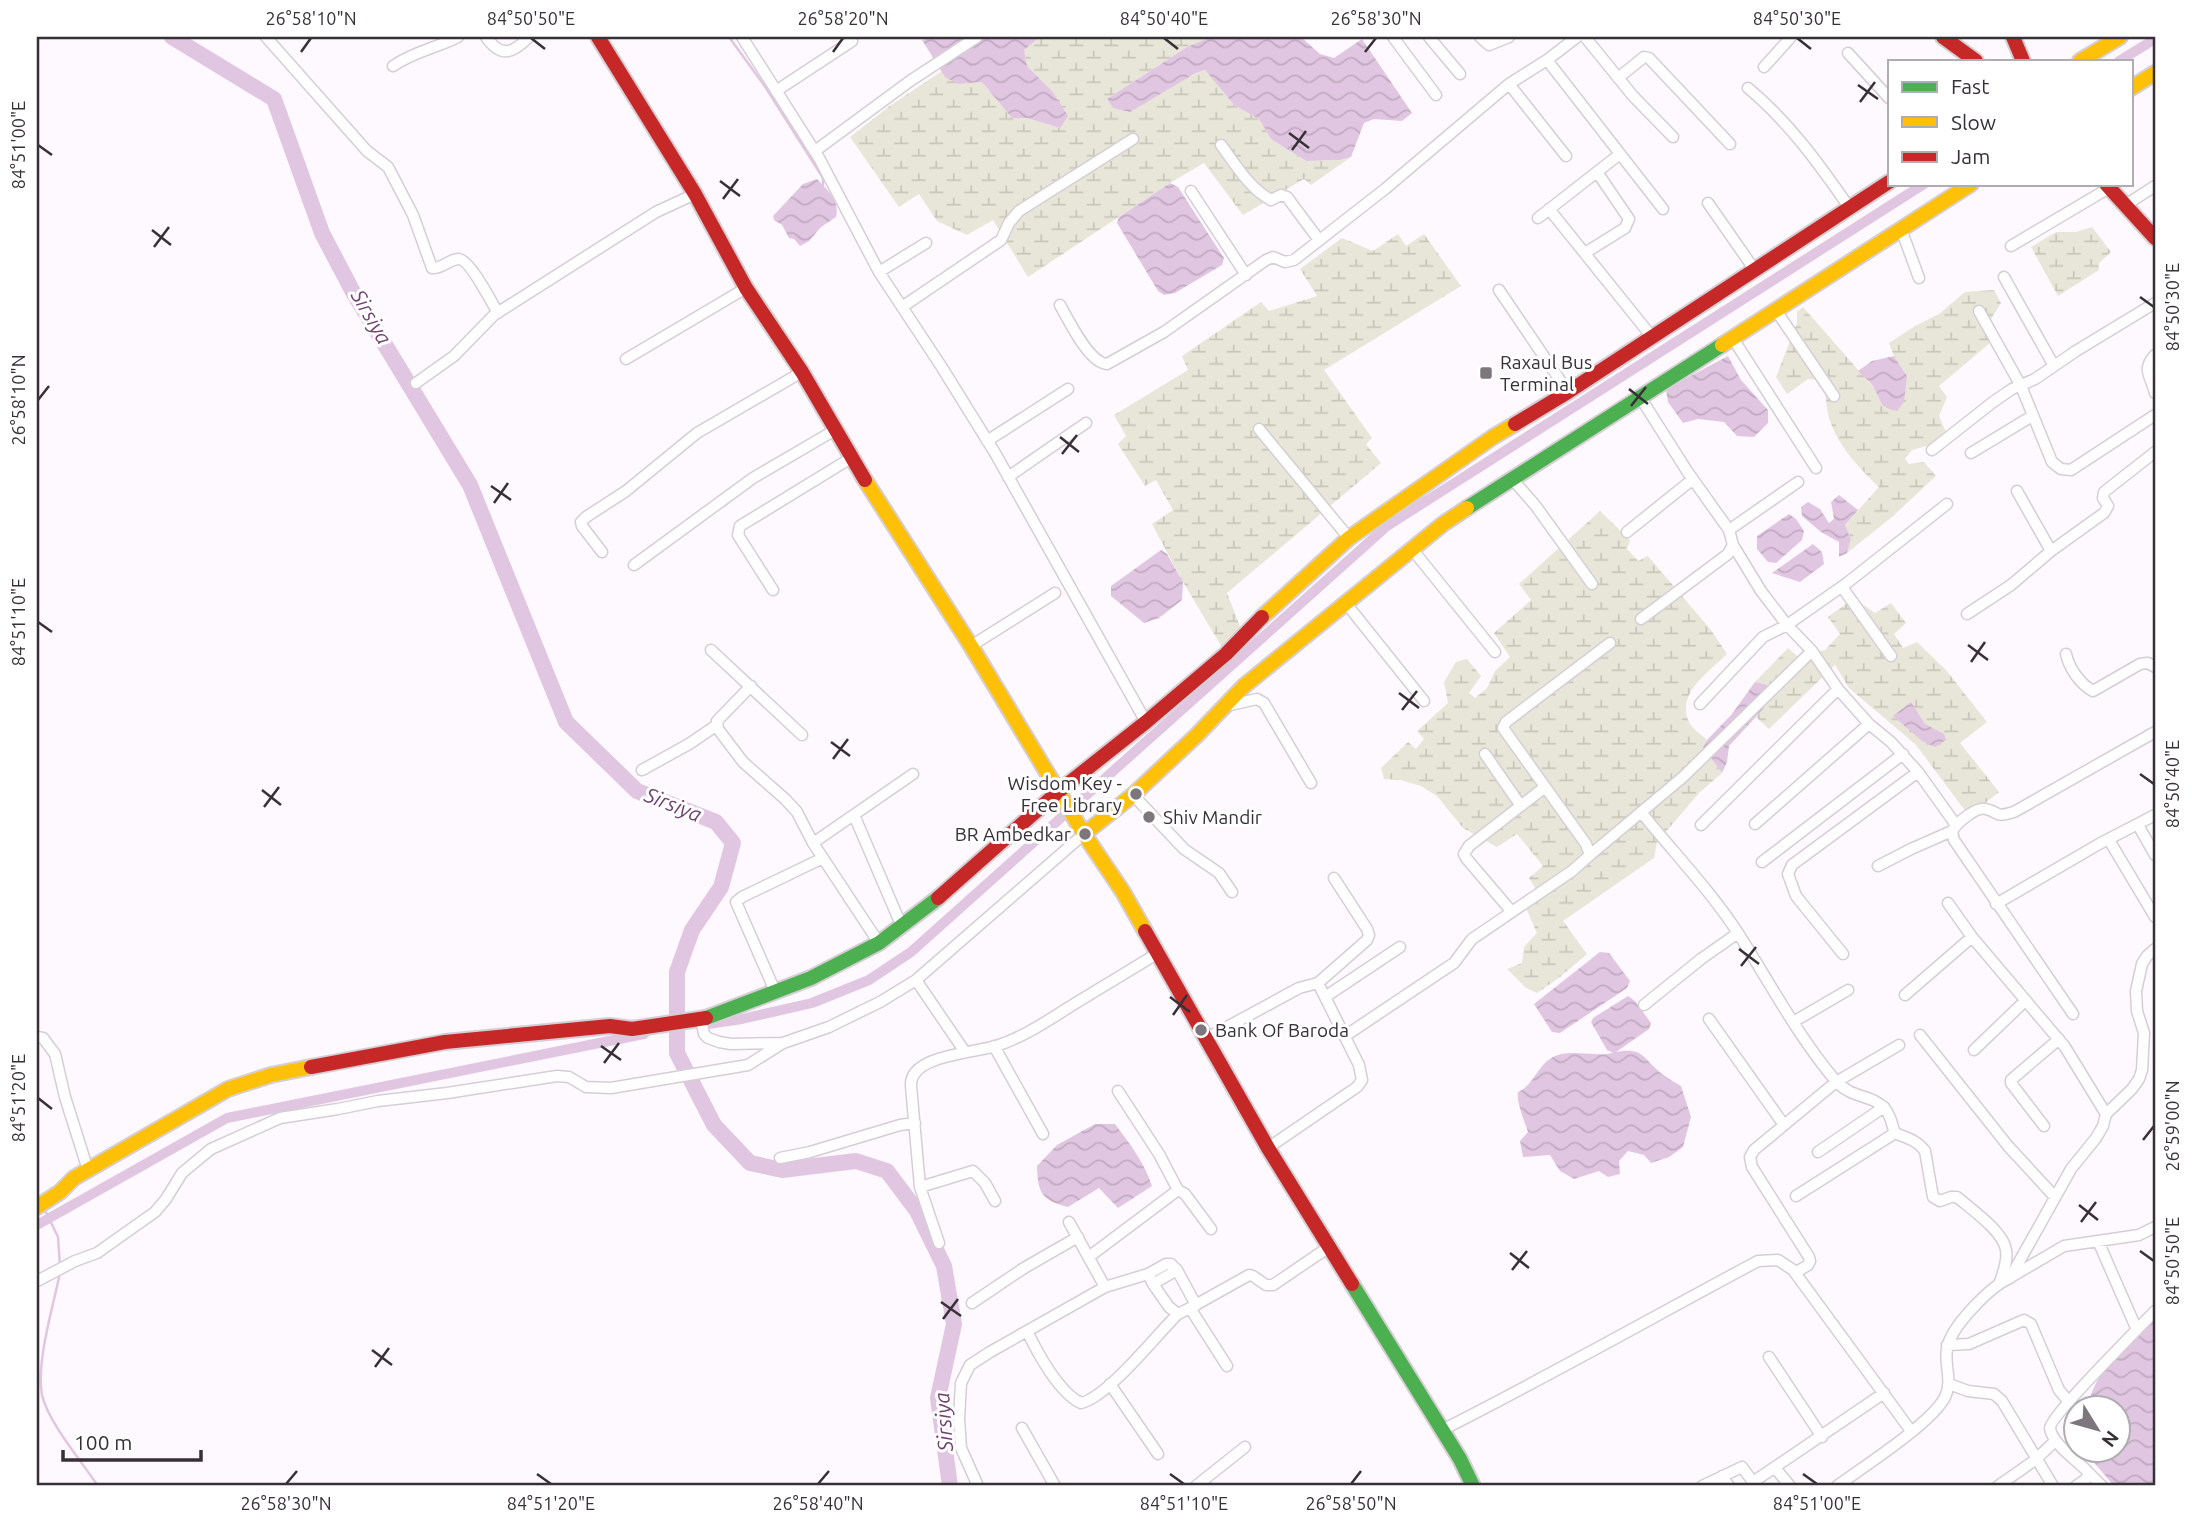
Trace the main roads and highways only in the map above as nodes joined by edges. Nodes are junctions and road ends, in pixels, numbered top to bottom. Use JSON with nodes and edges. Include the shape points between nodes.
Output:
{"nodes":[{"id":1,"x":598,"y":37,"type":"edge"},
{"id":2,"x":1943,"y":37,"type":"edge"},
{"id":3,"x":2013,"y":37,"type":"edge"},
{"id":4,"x":2120,"y":37,"type":"edge"},
{"id":5,"x":1975,"y":60,"type":"edge"},
{"id":6,"x":2023,"y":60,"type":"edge"},
{"id":7,"x":2082,"y":60,"type":"edge"},
{"id":8,"x":2155,"y":73,"type":"edge"},
{"id":9,"x":2132,"y":87,"type":"edge"},
{"id":10,"x":1888,"y":183,"type":"edge"},
{"id":11,"x":1968,"y":186,"type":"edge"},
{"id":12,"x":2107,"y":186,"type":"edge"},
{"id":13,"x":2155,"y":238,"type":"edge"},
{"id":14,"x":1061,"y":796,"type":"junction"},
{"id":15,"x":1080,"y":827,"type":"junction"},
{"id":16,"x":37,"y":1207,"type":"edge"},
{"id":17,"x":1473,"y":1486,"type":"edge"}],
"edges":[{"from":1,"to":14,"type":"main road","via":[[695,194],[746,288]]},
{"from":2,"to":5,"type":"main road"},
{"from":3,"to":6,"type":"main road"},
{"from":4,"to":7,"type":"main road"},
{"from":8,"to":9,"type":"main road"},
{"from":10,"to":14,"type":"main road","via":[[1493,438],[1349,538],[1226,654]]},
{"from":11,"to":15,"type":"main road","via":[[1474,503],[1278,657],[1133,795]]},
{"from":12,"to":13,"type":"main road"},
{"from":14,"to":15,"type":"main road"},
{"from":14,"to":16,"type":"main road","via":[[879,943],[811,978],[701,1024],[632,1030],[610,1026],[445,1042],[271,1075],[228,1089],[74,1178]]},
{"from":15,"to":17,"type":"main road","via":[[1124,892],[1268,1148]]}]}
